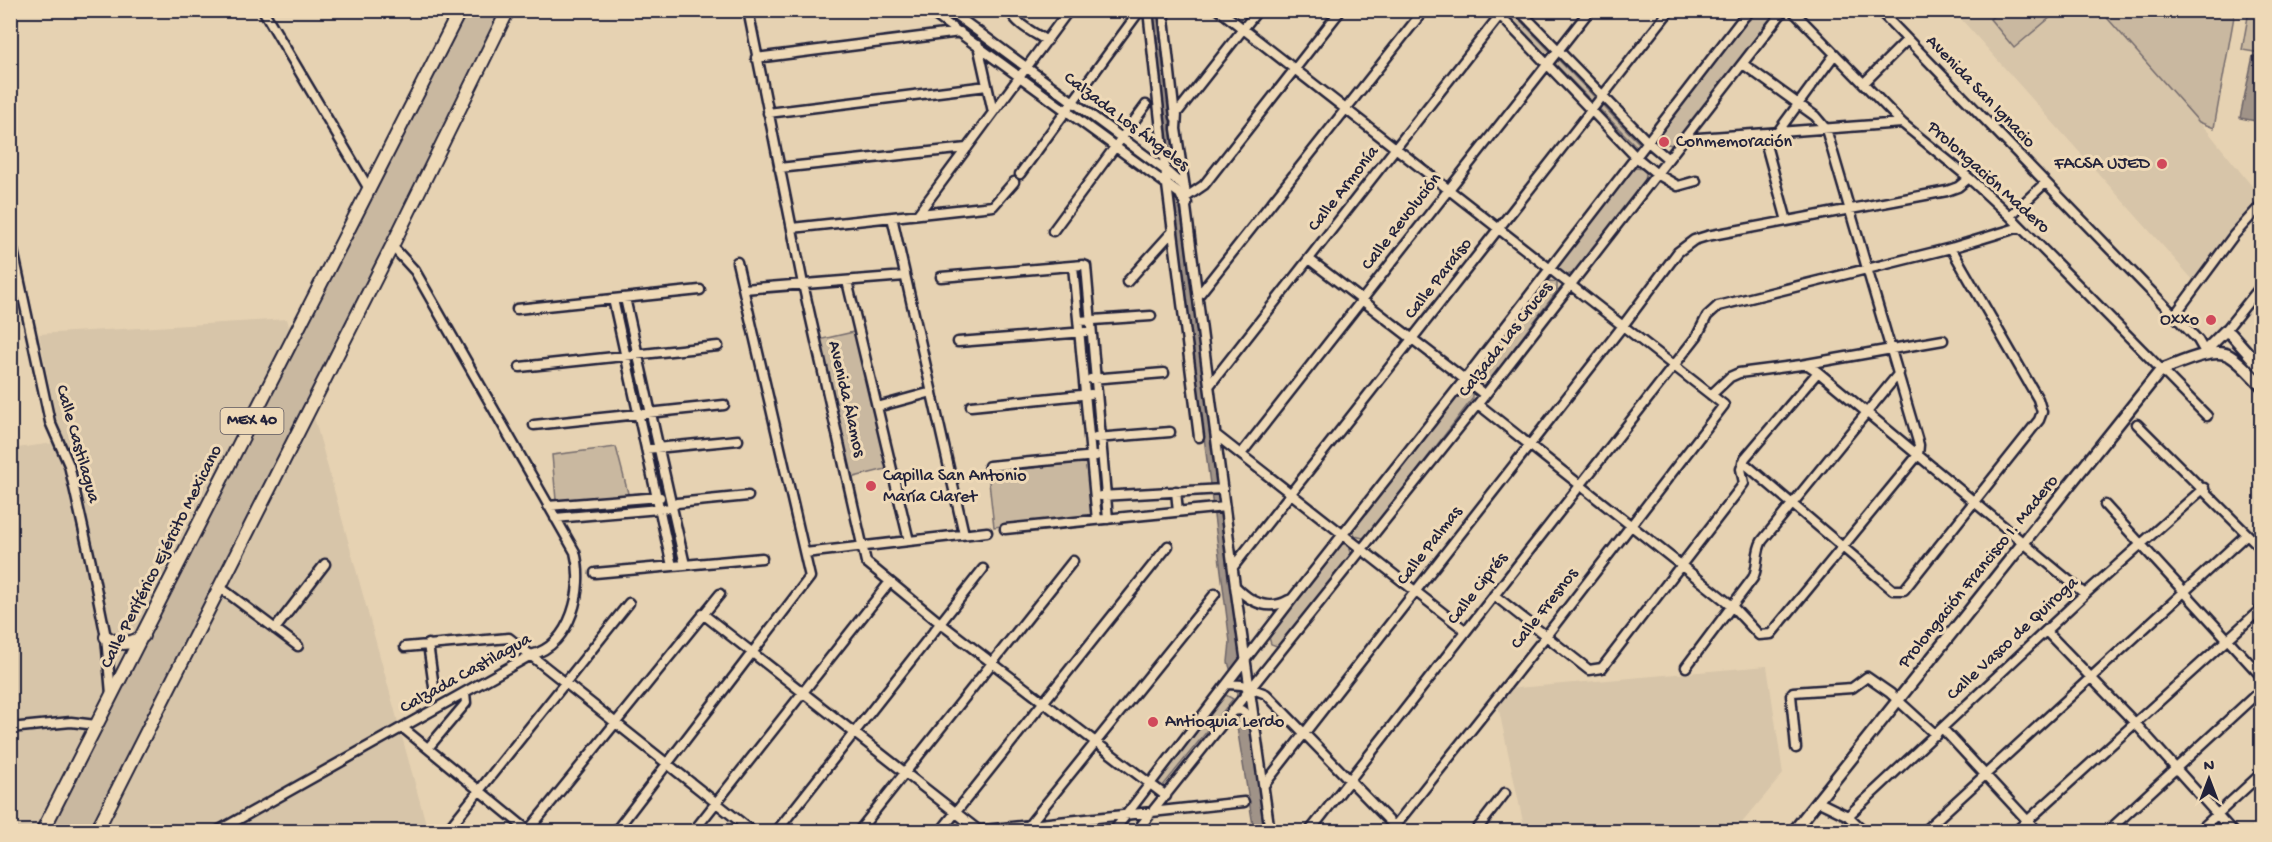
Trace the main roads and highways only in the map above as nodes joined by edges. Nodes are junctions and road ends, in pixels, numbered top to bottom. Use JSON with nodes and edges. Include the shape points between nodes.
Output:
{"nodes":[{"id":1,"x":460,"y":10,"type":"edge"},
{"id":2,"x":508,"y":10,"type":"edge"},
{"id":3,"x":2206,"y":354,"type":"junction"},
{"id":4,"x":2262,"y":369,"type":"edge"},
{"id":5,"x":2262,"y":386,"type":"edge"},
{"id":6,"x":143,"y":636,"type":"junction"},
{"id":7,"x":106,"y":637,"type":"road end"},
{"id":8,"x":42,"y":831,"type":"edge"},
{"id":9,"x":96,"y":831,"type":"edge"},
{"id":10,"x":1793,"y":831,"type":"edge"}],
"edges":[{"from":1,"to":6,"type":"highway","name":"Calle Periférico Ejército Mexicano","number":"MEX 40"},
{"from":2,"to":9,"type":"highway","number":"MEX 40","via":[[393,246]]},
{"from":3,"to":4,"type":"main road","via":[[2225,331]]},
{"from":3,"to":5,"type":"main road","via":[[2229,355]]},
{"from":3,"to":10,"type":"main road","name":"Prolongación Francisco I. Madero","via":[[2161,370]]},
{"from":6,"to":7,"type":"highway","via":[[127,643]]},
{"from":6,"to":8,"type":"highway","name":"Calle Periférico Ejército Mexicano","number":"MEX 40"}]}
